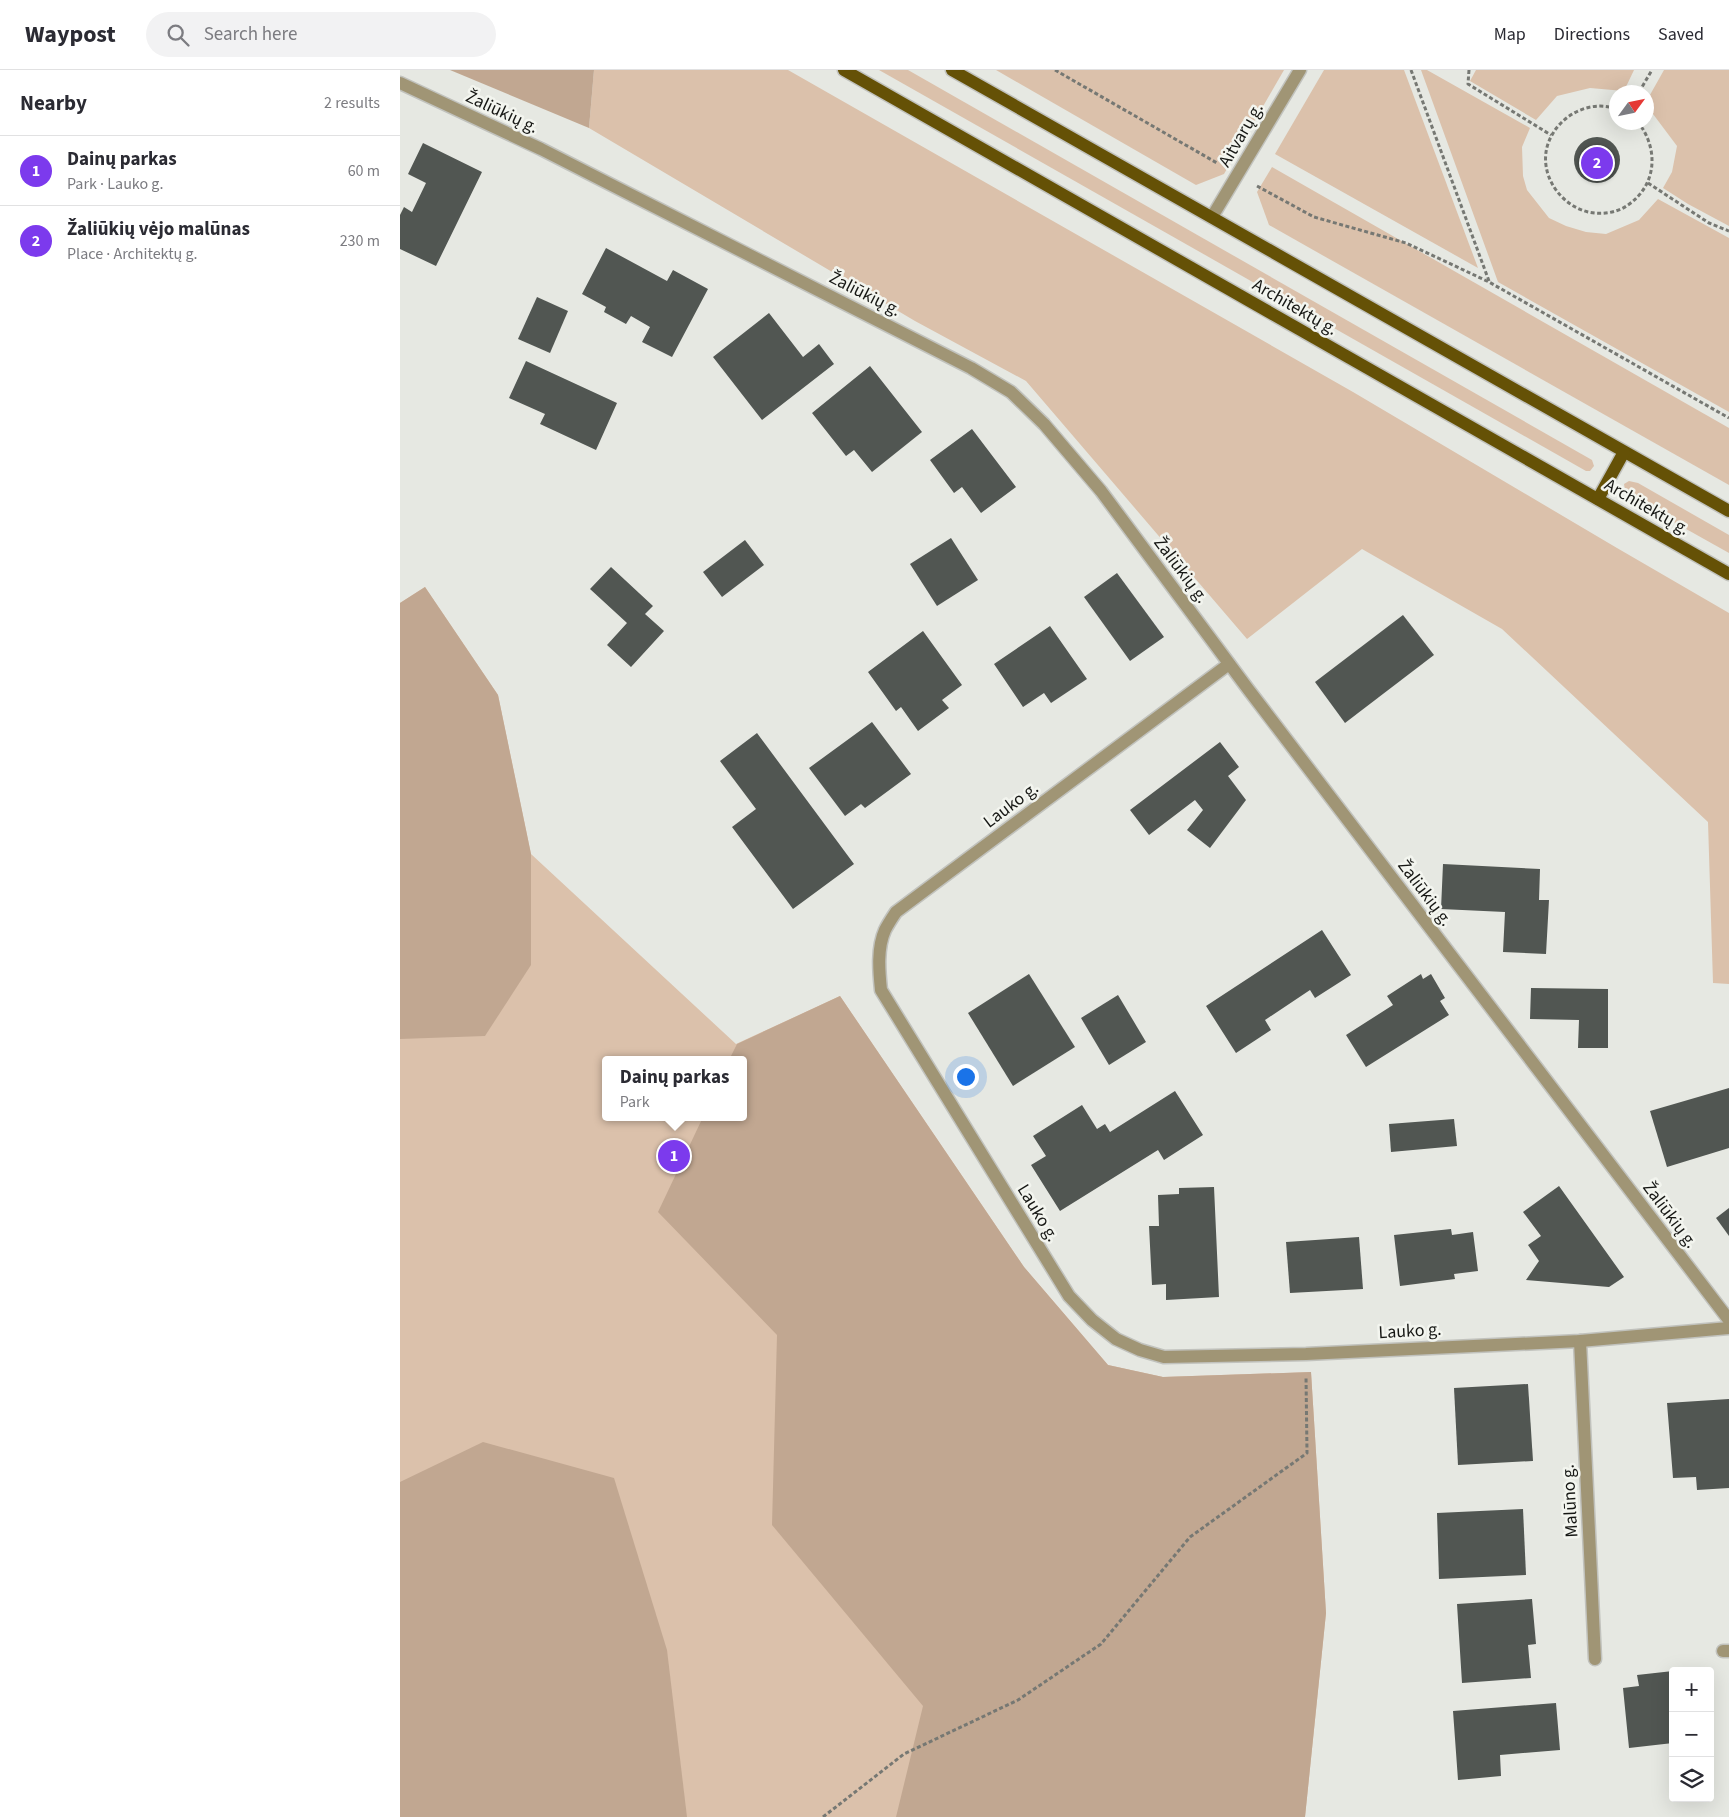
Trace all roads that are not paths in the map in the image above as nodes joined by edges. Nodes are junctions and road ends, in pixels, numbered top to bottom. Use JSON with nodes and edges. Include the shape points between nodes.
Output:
{"nodes":[{"id":1,"x":844,"y":70,"type":"edge"},
{"id":2,"x":952,"y":70,"type":"edge"},
{"id":3,"x":1300,"y":70,"type":"edge"},
{"id":4,"x":400,"y":83,"type":"edge"},
{"id":5,"x":1212,"y":218,"type":"junction"},
{"id":6,"x":1624,"y":452,"type":"junction"},
{"id":7,"x":1598,"y":500,"type":"junction"},
{"id":8,"x":1729,"y":511,"type":"edge"},
{"id":9,"x":1729,"y":574,"type":"edge"},
{"id":10,"x":1229,"y":664,"type":"junction"},
{"id":11,"x":1729,"y":1320,"type":"edge"},
{"id":12,"x":1729,"y":1328,"type":"edge"},
{"id":13,"x":1580,"y":1340,"type":"junction"},
{"id":14,"x":1595,"y":1660,"type":"dead end"}],
"edges":[{"from":1,"to":7,"type":"main road","name":"Architektų g."},
{"from":2,"to":5,"type":"main road","name":"Architektų g."},
{"from":3,"to":5,"type":"street","name":"Aitvarų g."},
{"from":4,"to":10,"type":"street","name":"Žaliūkių g.","via":[[550,153],[971,368],[1011,392],[1044,424],[1101,491]]},
{"from":5,"to":6,"type":"main road","name":"Architektų g."},
{"from":6,"to":7,"type":"main road"},
{"from":6,"to":8,"type":"main road","name":"Architektų g."},
{"from":7,"to":9,"type":"main road","name":"Architektų g."},
{"from":10,"to":11,"type":"street","name":"Žaliūkių g."},
{"from":10,"to":13,"type":"street","name":"Lauko g.","via":[[896,912],[885,930],[881,949],[881,990],[1069,1296],[1116,1339],[1164,1357],[1306,1354]]},
{"from":12,"to":13,"type":"street","name":"Lauko g."},
{"from":13,"to":14,"type":"street","name":"Malūno g."}]}
